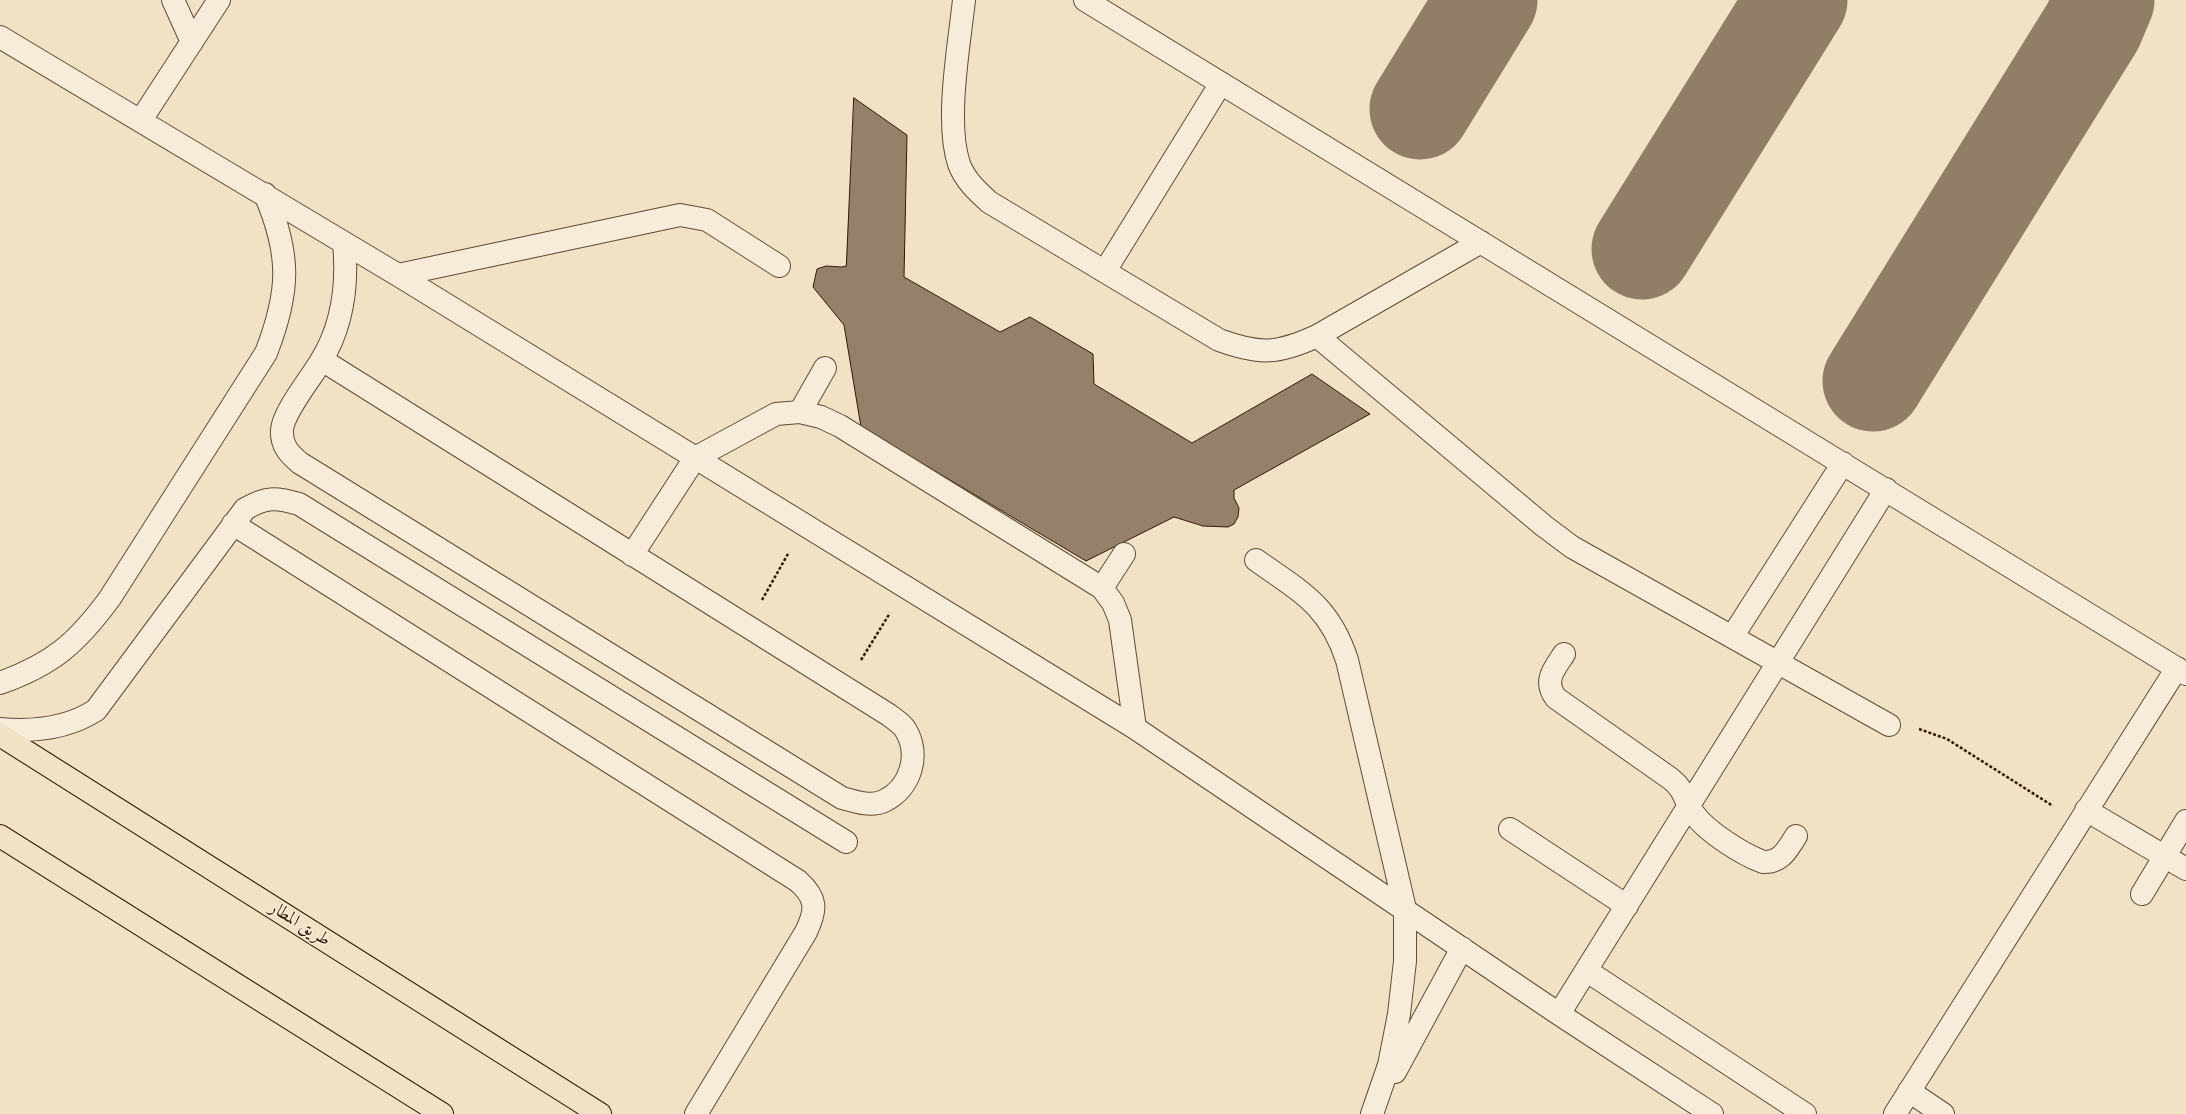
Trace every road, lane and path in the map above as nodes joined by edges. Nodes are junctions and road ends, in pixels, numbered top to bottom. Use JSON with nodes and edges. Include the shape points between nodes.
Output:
{"nodes":[{"id":1,"x":173,"y":0,"type":"edge"},
{"id":2,"x":219,"y":0,"type":"edge"},
{"id":3,"x":964,"y":0,"type":"edge"},
{"id":4,"x":1085,"y":0,"type":"edge"},
{"id":5,"x":0,"y":37,"type":"edge"},
{"id":6,"x":192,"y":42,"type":"junction"},
{"id":7,"x":1221,"y":83,"type":"junction"},
{"id":8,"x":141,"y":120,"type":"junction"},
{"id":9,"x":265,"y":194,"type":"junction"},
{"id":10,"x":1481,"y":242,"type":"junction"},
{"id":11,"x":344,"y":243,"type":"junction"},
{"id":12,"x":779,"y":266,"type":"dead end"},
{"id":13,"x":1105,"y":271,"type":"junction"},
{"id":14,"x":398,"y":275,"type":"junction"},
{"id":15,"x":1318,"y":336,"type":"junction"},
{"id":16,"x":322,"y":360,"type":"junction"},
{"id":17,"x":825,"y":368,"type":"dead end"},
{"id":18,"x":800,"y":412,"type":"junction"},
{"id":19,"x":695,"y":458,"type":"junction"},
{"id":20,"x":1843,"y":463,"type":"junction"},
{"id":21,"x":1886,"y":490,"type":"junction"},
{"id":22,"x":233,"y":524,"type":"junction"},
{"id":23,"x":804,"y":525,"type":"junction"},
{"id":24,"x":1124,"y":554,"type":"dead end"},
{"id":25,"x":632,"y":555,"type":"junction"},
{"id":26,"x":1256,"y":560,"type":"dead end"},
{"id":27,"x":906,"y":587,"type":"junction"},
{"id":28,"x":1102,"y":588,"type":"junction"},
{"id":29,"x":747,"y":626,"type":"junction"},
{"id":30,"x":1732,"y":637,"type":"junction"},
{"id":31,"x":1564,"y":654,"type":"dead end"},
{"id":32,"x":1779,"y":662,"type":"junction"},
{"id":33,"x":2181,"y":671,"type":"edge"},
{"id":34,"x":0,"y":683,"type":"edge"},
{"id":35,"x":844,"y":687,"type":"junction"},
{"id":36,"x":1889,"y":724,"type":"joint"},
{"id":37,"x":1135,"y":728,"type":"junction"},
{"id":38,"x":0,"y":729,"type":"edge"},
{"id":39,"x":0,"y":735,"type":"edge"},
{"id":40,"x":1690,"y":806,"type":"junction"},
{"id":41,"x":2082,"y":816,"type":"junction"},
{"id":42,"x":2186,"y":821,"type":"edge"},
{"id":43,"x":1510,"y":829,"type":"dead end"},
{"id":44,"x":0,"y":836,"type":"edge"},
{"id":45,"x":1796,"y":836,"type":"dead end"},
{"id":46,"x":846,"y":842,"type":"dead end"},
{"id":47,"x":2164,"y":856,"type":"junction"},
{"id":48,"x":2186,"y":869,"type":"edge"},
{"id":49,"x":2142,"y":894,"type":"dead end"},
{"id":50,"x":1628,"y":906,"type":"junction"},
{"id":51,"x":1404,"y":909,"type":"junction"},
{"id":52,"x":1462,"y":948,"type":"junction"},
{"id":53,"x":1587,"y":971,"type":"junction"},
{"id":54,"x":1559,"y":1014,"type":"junction"},
{"id":55,"x":1909,"y":1091,"type":"junction"},
{"id":56,"x":442,"y":1114,"type":"edge"},
{"id":57,"x":600,"y":1114,"type":"edge"},
{"id":58,"x":696,"y":1114,"type":"edge"},
{"id":59,"x":1372,"y":1114,"type":"edge"},
{"id":60,"x":1712,"y":1114,"type":"edge"},
{"id":61,"x":1805,"y":1114,"type":"edge"},
{"id":62,"x":1895,"y":1114,"type":"edge"},
{"id":63,"x":1943,"y":1114,"type":"edge"}],
"edges":[{"from":1,"to":6,"type":"lane"},
{"from":2,"to":6,"type":"lane"},
{"from":3,"to":13,"type":"lane","via":[[952,118],[954,142],[960,165],[971,185],[989,202]]},
{"from":4,"to":7,"type":"lane"},
{"from":5,"to":8,"type":"lane"},
{"from":6,"to":8,"type":"lane"},
{"from":7,"to":10,"type":"lane"},
{"from":7,"to":13,"type":"lane"},
{"from":8,"to":9,"type":"lane"},
{"from":9,"to":11,"type":"lane"},
{"from":9,"to":34,"type":"lane","via":[[278,224],[284,257],[284,290],[279,316],[266,353],[110,598],[88,628],[61,652],[30,672]]},
{"from":10,"to":15,"type":"lane"},
{"from":10,"to":20,"type":"lane"},
{"from":11,"to":14,"type":"lane"},
{"from":11,"to":16,"type":"lane","via":[[344,297],[333,338]]},
{"from":12,"to":14,"type":"lane","via":[[707,220],[680,215]]},
{"from":13,"to":15,"type":"lane","via":[[1219,340],[1243,349],[1269,351],[1294,346]]},
{"from":14,"to":19,"type":"lane"},
{"from":15,"to":30,"type":"lane","via":[[1572,547]]},
{"from":16,"to":25,"type":"lane"},
{"from":16,"to":35,"type":"lane","via":[[286,416],[282,428],[283,442],[289,454],[300,463],[842,798],[862,804],[884,801],[901,789],[912,770],[913,749],[905,729],[895,719]]},
{"from":17,"to":18,"type":"lane"},
{"from":18,"to":19,"type":"lane","via":[[776,414]]},
{"from":18,"to":28,"type":"lane","via":[[821,417],[840,426]]},
{"from":19,"to":23,"type":"lane"},
{"from":19,"to":25,"type":"lane"},
{"from":20,"to":21,"type":"lane"},
{"from":20,"to":30,"type":"lane"},
{"from":21,"to":32,"type":"lane"},
{"from":21,"to":33,"type":"lane"},
{"from":22,"to":38,"type":"lane","via":[[96,710],[81,720],[59,726],[35,730]]},
{"from":22,"to":46,"type":"lane","via":[[244,509],[261,500],[280,498],[298,504]]},
{"from":22,"to":58,"type":"lane","via":[[809,890],[815,904],[813,919]]},
{"from":23,"to":27,"type":"lane"},
{"from":23,"to":29,"type":"path"},
{"from":24,"to":28,"type":"lane"},
{"from":25,"to":29,"type":"lane"},
{"from":26,"to":51,"type":"lane","via":[[1310,598],[1332,624],[1341,642]]},
{"from":27,"to":35,"type":"path"},
{"from":27,"to":37,"type":"lane"},
{"from":28,"to":37,"type":"lane","via":[[1113,603],[1120,620]]},
{"from":29,"to":35,"type":"lane"},
{"from":30,"to":32,"type":"lane"},
{"from":31,"to":40,"type":"lane","via":[[1550,677],[1549,685],[1556,698],[1680,786]]},
{"from":32,"to":36,"type":"lane"},
{"from":32,"to":40,"type":"lane"},
{"from":33,"to":41,"type":"lane"},
{"from":36,"to":41,"type":"path","via":[[1906,725],[1947,739]]},
{"from":37,"to":51,"type":"lane"},
{"from":39,"to":57,"type":"main road","name":"طريق المطار"},
{"from":40,"to":45,"type":"lane","via":[[1706,827],[1763,862],[1779,860]]},
{"from":40,"to":50,"type":"lane"},
{"from":41,"to":47,"type":"lane"},
{"from":41,"to":55,"type":"lane"},
{"from":42,"to":47,"type":"lane"},
{"from":43,"to":50,"type":"lane"},
{"from":44,"to":56,"type":"main road"},
{"from":47,"to":48,"type":"lane"},
{"from":47,"to":49,"type":"lane"},
{"from":50,"to":53,"type":"lane"},
{"from":51,"to":52,"type":"lane"},
{"from":51,"to":59,"type":"lane","via":[[1405,961],[1399,1014],[1389,1065]]},
{"from":52,"to":54,"type":"lane"},
{"from":52,"to":59,"type":"lane"},
{"from":53,"to":54,"type":"lane"},
{"from":53,"to":61,"type":"lane"},
{"from":54,"to":60,"type":"lane"},
{"from":55,"to":62,"type":"lane"},
{"from":55,"to":63,"type":"lane"}]}
